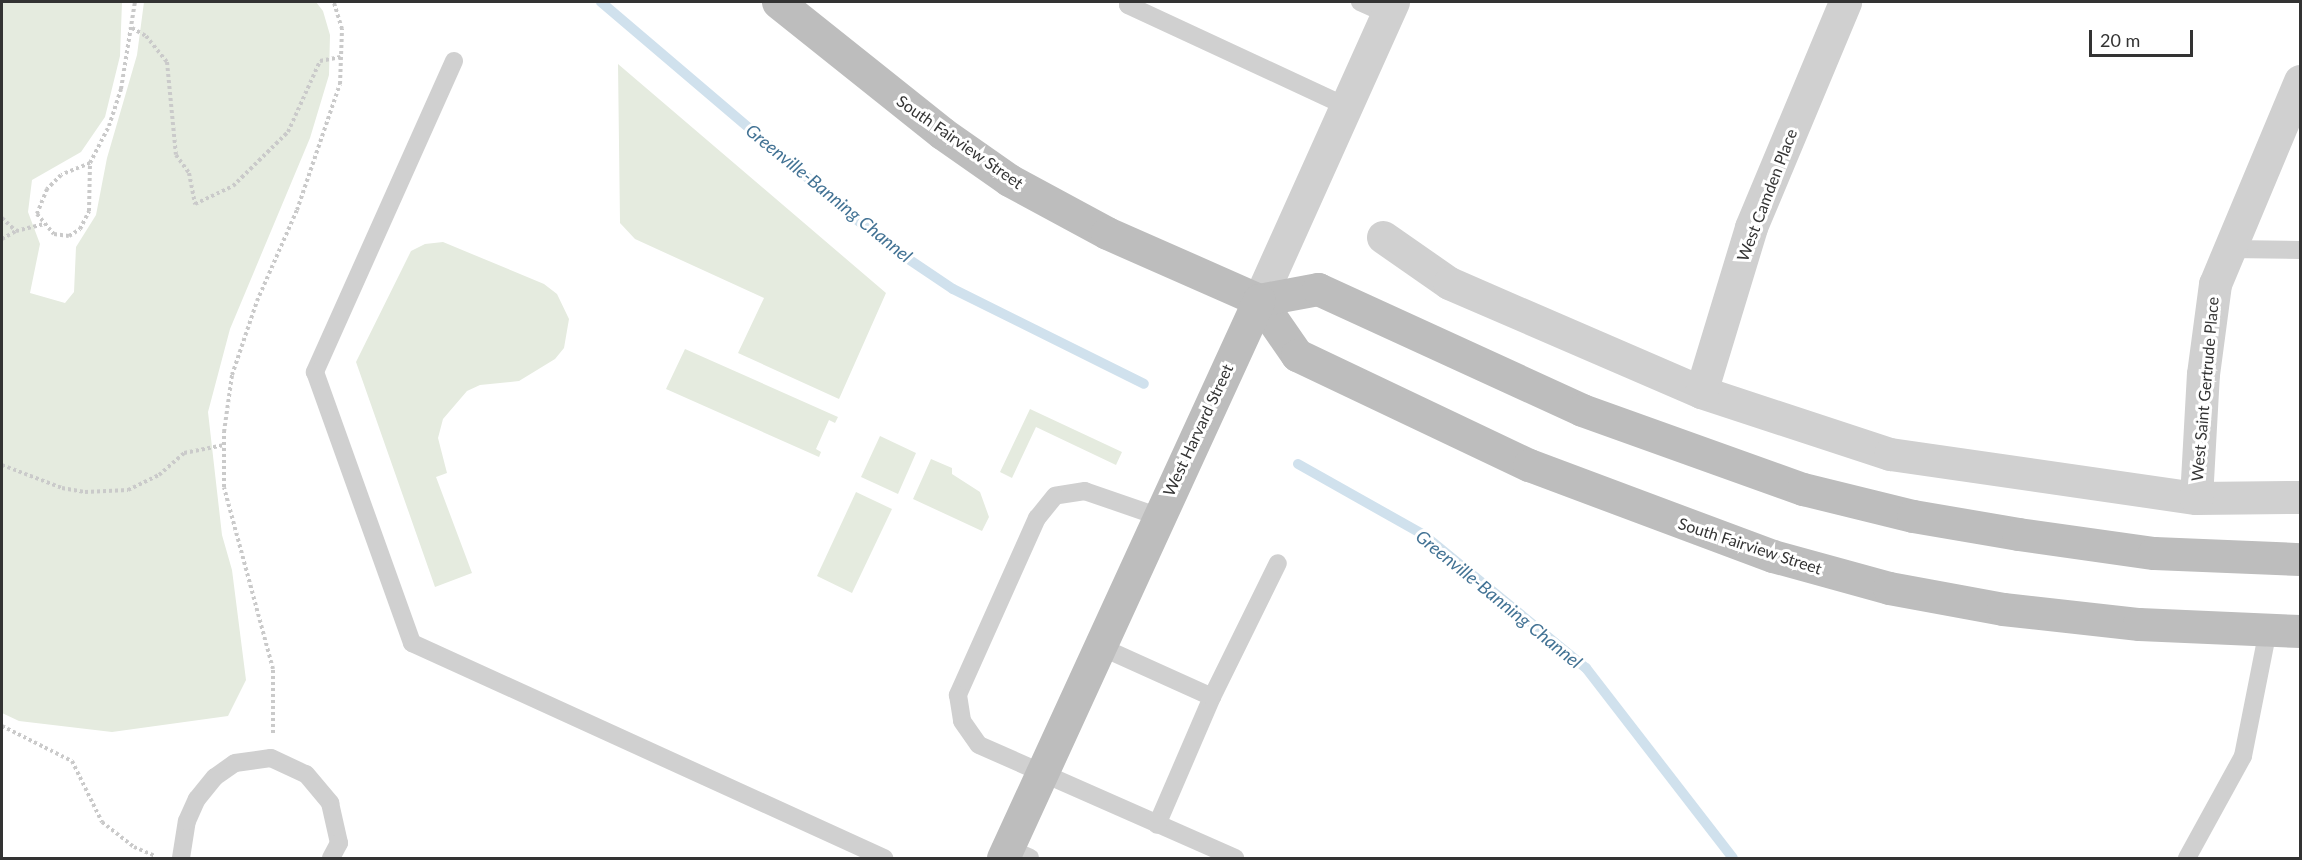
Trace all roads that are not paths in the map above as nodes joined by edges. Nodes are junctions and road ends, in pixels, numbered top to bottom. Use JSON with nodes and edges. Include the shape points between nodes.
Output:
{"nodes":[{"id":1,"x":1129,"y":2,"type":"edge"},
{"id":2,"x":1845,"y":2,"type":"edge"},
{"id":3,"x":1380,"y":6,"type":"edge"},
{"id":4,"x":794,"y":7,"type":"edge"},
{"id":5,"x":454,"y":61,"type":"dead end"},
{"id":6,"x":2301,"y":81,"type":"edge"},
{"id":7,"x":1346,"y":106,"type":"junction"},
{"id":8,"x":1383,"y":237,"type":"dead end"},
{"id":9,"x":2230,"y":249,"type":"junction"},
{"id":10,"x":2301,"y":250,"type":"edge"},
{"id":11,"x":1259,"y":300,"type":"junction"},
{"id":12,"x":1701,"y":393,"type":"junction"},
{"id":13,"x":2301,"y":497,"type":"edge"},
{"id":14,"x":2196,"y":498,"type":"junction"},
{"id":15,"x":1157,"y":516,"type":"junction"},
{"id":16,"x":2301,"y":559,"type":"edge"},
{"id":17,"x":1278,"y":563,"type":"dead end"},
{"id":18,"x":2268,"y":630,"type":"junction"},
{"id":19,"x":2301,"y":631,"type":"edge"},
{"id":20,"x":1099,"y":646,"type":"junction"},
{"id":21,"x":1212,"y":697,"type":"junction"},
{"id":22,"x":1040,"y":775,"type":"junction"},
{"id":23,"x":1157,"y":825,"type":"junction"},
{"id":24,"x":1014,"y":855,"type":"edge"},
{"id":25,"x":181,"y":858,"type":"edge"},
{"id":26,"x":332,"y":858,"type":"edge"},
{"id":27,"x":884,"y":858,"type":"edge"},
{"id":28,"x":1235,"y":858,"type":"edge"},
{"id":29,"x":2187,"y":858,"type":"edge"}],
"edges":[{"from":1,"to":7,"type":"lane","via":[[1128,5]]},
{"from":2,"to":12,"type":"street","name":"West Camden Place","via":[[1751,227]]},
{"from":3,"to":7,"type":"street","name":"West Harvard Street"},
{"from":4,"to":11,"type":"main road","name":"South Fairview Street","via":[[942,134],[1009,180],[1107,233]]},
{"from":5,"to":27,"type":"lane","via":[[315,372],[412,643]]},
{"from":6,"to":9,"type":"street","name":"West Saint Gertrude Place"},
{"from":7,"to":11,"type":"street","name":"West Harvard Street"},
{"from":8,"to":12,"type":"street","via":[[1449,284]]},
{"from":9,"to":10,"type":"lane"},
{"from":9,"to":14,"type":"street","name":"West Saint Gertrude Place","via":[[2215,284],[2203,374]]},
{"from":11,"to":15,"type":"main road","name":"West Harvard Street"},
{"from":11,"to":16,"type":"main road","via":[[1318,289],[1582,410],[1803,489],[1913,516],[2018,534],[2154,553]]},
{"from":11,"to":18,"type":"main road","name":"South Fairview Street","via":[[1297,356],[1529,465],[1773,556],[1889,588],[2003,609],[2139,624]]},
{"from":12,"to":14,"type":"street","via":[[1890,454]]},
{"from":13,"to":14,"type":"street"},
{"from":15,"to":20,"type":"main road","name":"West Harvard Street"},
{"from":15,"to":22,"type":"lane","via":[[1085,491],[1055,496],[1037,518],[958,695],[962,721],[980,745]]},
{"from":17,"to":21,"type":"lane"},
{"from":18,"to":19,"type":"main road","name":"South Fairview Street"},
{"from":18,"to":29,"type":"lane","via":[[2244,756]]},
{"from":20,"to":21,"type":"lane"},
{"from":20,"to":22,"type":"main road","name":"West Harvard Street"},
{"from":21,"to":23,"type":"lane"},
{"from":22,"to":23,"type":"lane"},
{"from":22,"to":24,"type":"main road","name":"West Harvard Street"},
{"from":23,"to":28,"type":"lane"},
{"from":25,"to":26,"type":"lane","via":[[187,821],[197,799],[215,777],[235,763],[271,758],[306,774],[330,803],[339,843]]}]}
